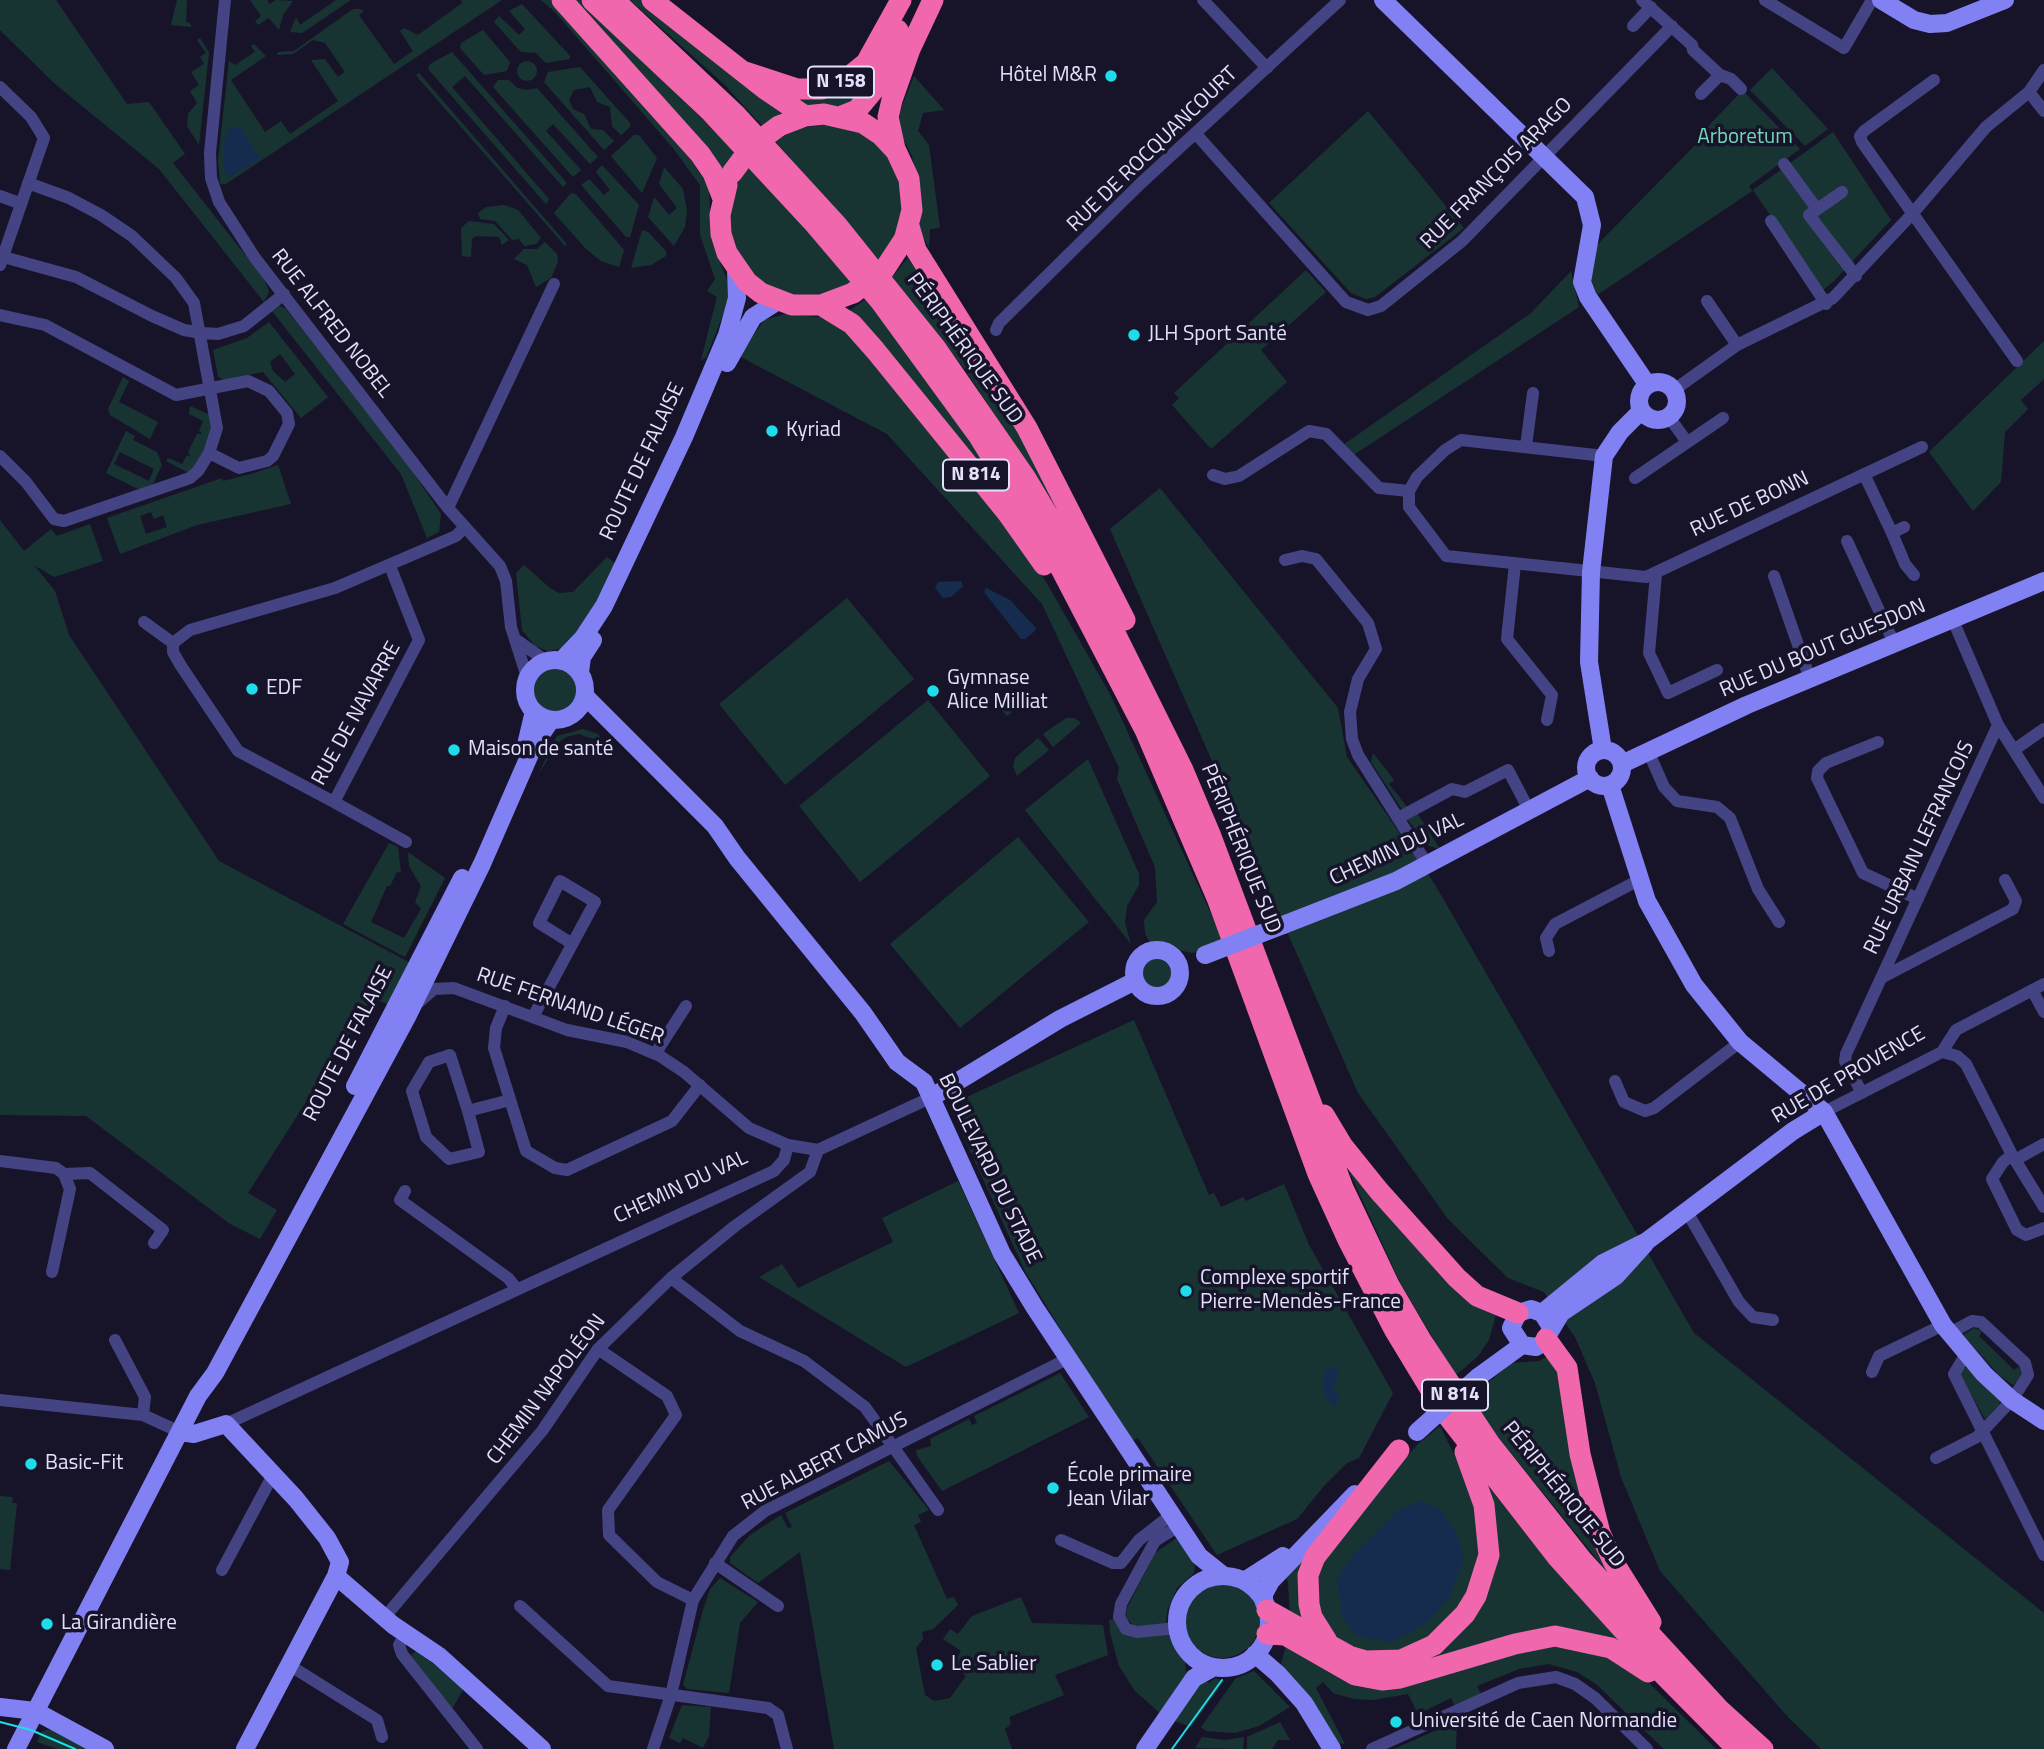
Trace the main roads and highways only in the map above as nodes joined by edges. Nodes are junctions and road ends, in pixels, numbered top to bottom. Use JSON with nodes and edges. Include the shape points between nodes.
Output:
{"nodes":[{"id":1,"x":562,"y":0,"type":"edge"},
{"id":2,"x":592,"y":0,"type":"edge"},
{"id":3,"x":614,"y":0,"type":"edge"},
{"id":4,"x":652,"y":0,"type":"edge"},
{"id":5,"x":901,"y":0,"type":"edge"},
{"id":6,"x":912,"y":0,"type":"edge"},
{"id":7,"x":933,"y":0,"type":"edge"},
{"id":8,"x":742,"y":71,"type":"junction"},
{"id":9,"x":805,"y":116,"type":"junction"},
{"id":10,"x":842,"y":116,"type":"junction"},
{"id":11,"x":896,"y":151,"type":"junction"},
{"id":12,"x":722,"y":196,"type":"junction"},
{"id":13,"x":907,"y":232,"type":"junction"},
{"id":14,"x":821,"y":305,"type":"junction"},
{"id":15,"x":1120,"y":659,"type":"junction"},
{"id":16,"x":1293,"y":1061,"type":"junction"},
{"id":17,"x":1546,"y":1326,"type":"road end"},
{"id":18,"x":1517,"y":1330,"type":"road end"},
{"id":19,"x":1443,"y":1410,"type":"junction"},
{"id":20,"x":1399,"y":1450,"type":"road end"},
{"id":21,"x":1266,"y":1606,"type":"road end"},
{"id":22,"x":1267,"y":1634,"type":"road end"},
{"id":23,"x":1336,"y":1650,"type":"junction"},
{"id":24,"x":1692,"y":1681,"type":"junction"},
{"id":25,"x":1730,"y":1742,"type":"edge"},
{"id":26,"x":1763,"y":1749,"type":"edge"}],
"edges":[{"from":1,"to":12,"type":"highway","via":[[699,154]]},
{"from":2,"to":15,"type":"highway","name":"PÉRIPHÉRIQUE SUD","number":"N 814","via":[[762,166],[881,302],[985,447]]},
{"from":3,"to":15,"type":"highway","name":"PÉRIPHÉRIQUE SUD","number":"N 814","via":[[771,151],[892,291],[1025,477]]},
{"from":4,"to":8,"type":"highway"},
{"from":5,"to":8,"type":"highway","number":"N 158","via":[[866,63],[844,81],[822,89],[797,89]]},
{"from":6,"to":10,"type":"highway","number":"N 158","via":[[877,86],[857,110]]},
{"from":7,"to":11,"type":"highway","number":"N 158","via":[[892,100],[888,117]]},
{"from":8,"to":9,"type":"highway"},
{"from":9,"to":10,"type":"highway"},
{"from":9,"to":12,"type":"highway","bridge":true,"via":[[779,126],[752,146]]},
{"from":10,"to":11,"type":"highway","via":[[872,129]]},
{"from":11,"to":13,"type":"highway","via":[[912,195]]},
{"from":12,"to":14,"type":"highway","via":[[721,234],[736,270],[761,293],[778,301]]},
{"from":13,"to":14,"type":"highway","bridge":true,"via":[[884,270],[853,293]]},
{"from":13,"to":15,"type":"highway","number":"N 814","via":[[1008,395],[1080,530],[1126,624]]},
{"from":14,"to":15,"type":"highway","number":"N 814","via":[[852,324],[875,351],[1007,514],[1092,641]]},
{"from":15,"to":16,"type":"highway","name":"PÉRIPHÉRIQUE SUD","number":"N 814","via":[[1210,834]]},
{"from":15,"to":19,"type":"highway","name":"PÉRIPHÉRIQUE SUD","number":"N 814","via":[[1318,1174],[1372,1287]]},
{"from":16,"to":18,"type":"highway","number":"N 814","via":[[1342,1145],[1403,1219],[1477,1296]]},
{"from":16,"to":24,"type":"highway","name":"PÉRIPHÉRIQUE SUD","number":"N 814","via":[[1368,1244],[1452,1390],[1573,1550]]},
{"from":17,"to":24,"type":"highway","number":"N 814","via":[[1567,1368],[1584,1475],[1606,1548],[1623,1581]]},
{"from":19,"to":23,"type":"highway","number":"N 814","via":[[1472,1468],[1486,1514],[1489,1555],[1476,1596],[1452,1629],[1413,1657],[1377,1662]]},
{"from":19,"to":25,"type":"highway","name":"PÉRIPHÉRIQUE SUD","number":"N 814","via":[[1558,1558]]},
{"from":20,"to":23,"type":"highway","via":[[1331,1533],[1308,1575],[1312,1617]]},
{"from":21,"to":23,"type":"highway","number":"N 814"},
{"from":22,"to":25,"type":"highway","number":"N 814","via":[[1285,1635],[1355,1675],[1382,1680],[1535,1639],[1555,1636],[1590,1641],[1632,1660]]},
{"from":24,"to":26,"type":"highway","name":"PÉRIPHÉRIQUE SUD","number":"N 814"}]}
